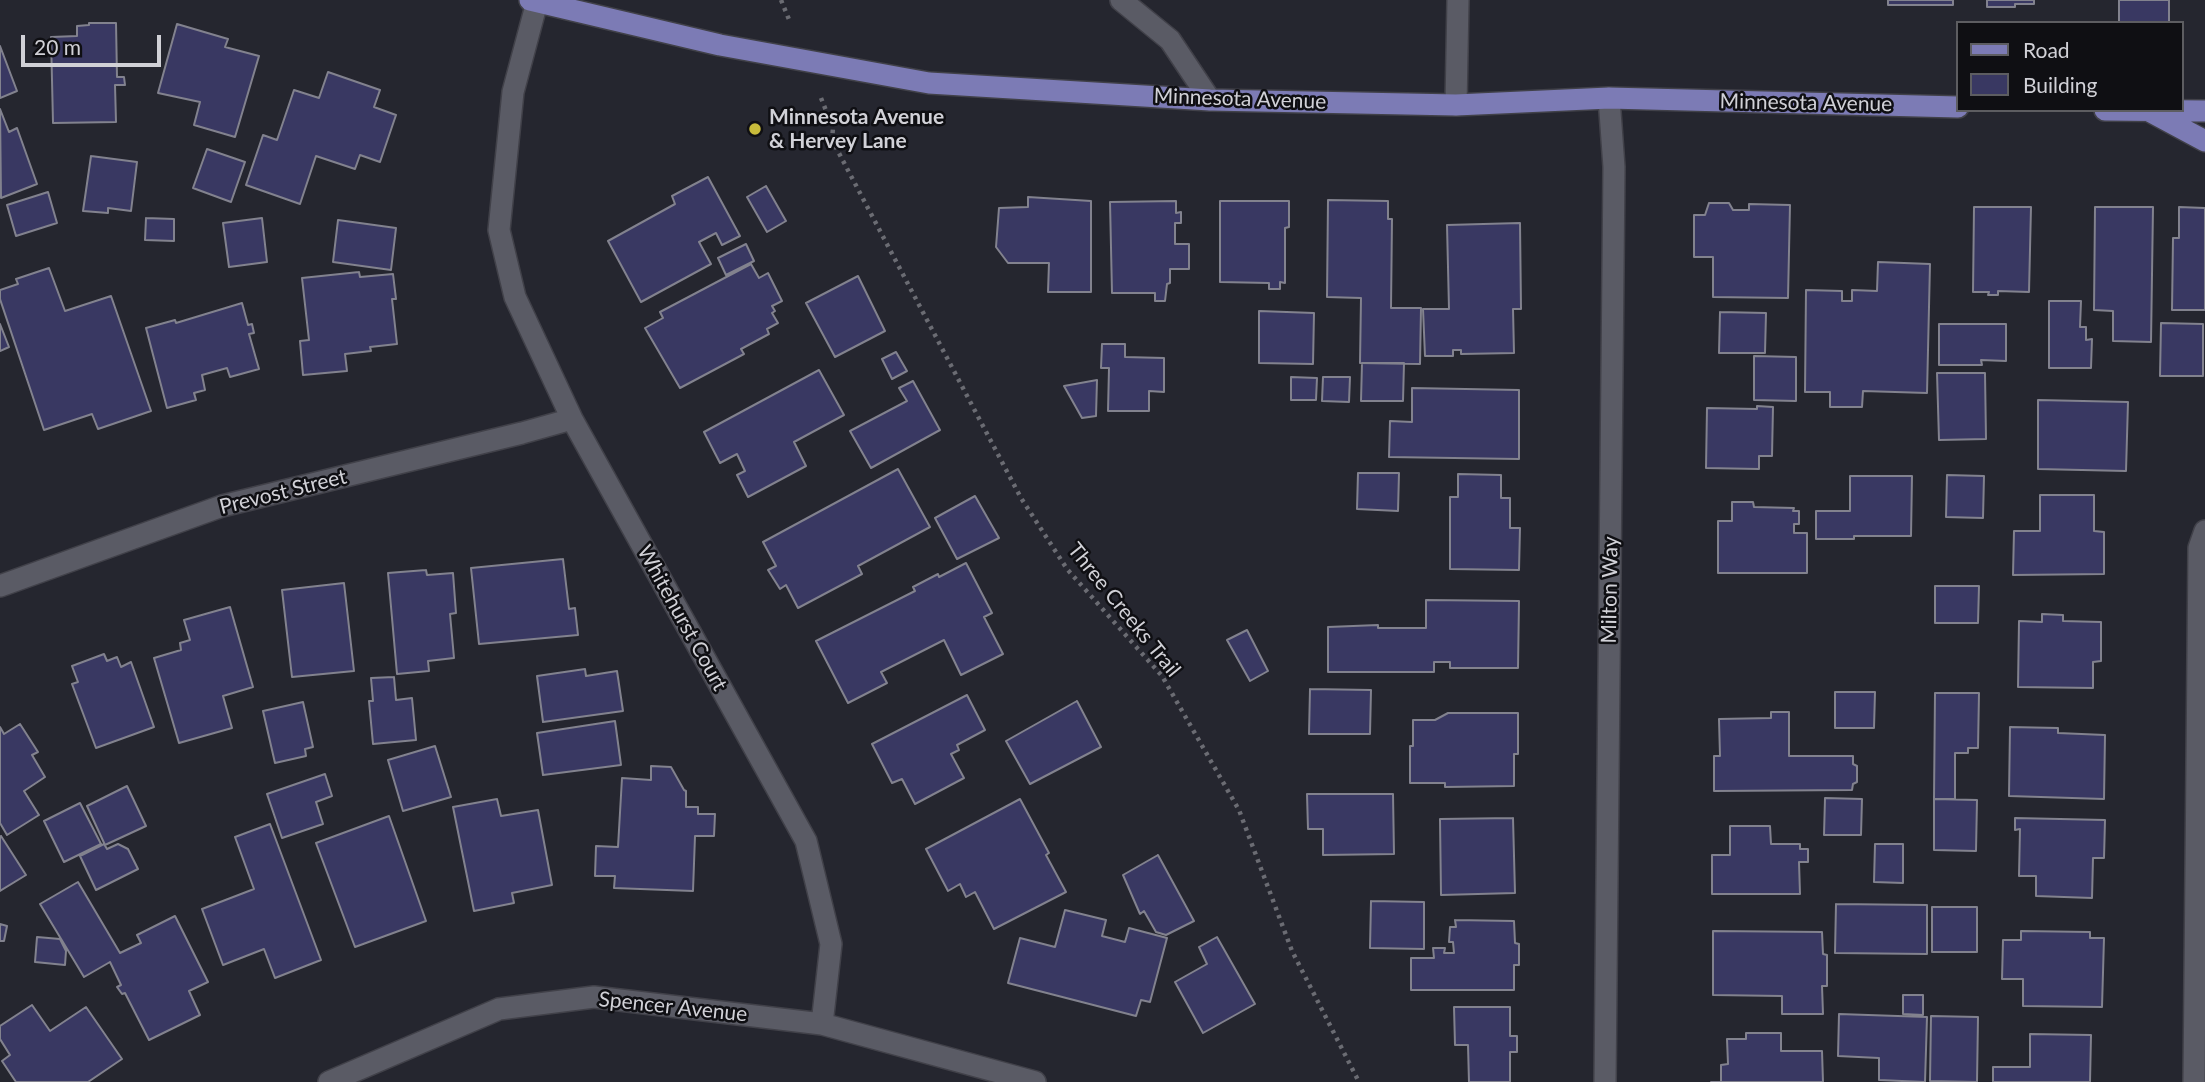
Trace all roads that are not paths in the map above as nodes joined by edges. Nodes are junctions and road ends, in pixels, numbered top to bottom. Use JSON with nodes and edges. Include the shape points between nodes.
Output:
{"nodes":[{"id":1,"x":1121,"y":0,"type":"edge"},
{"id":2,"x":1458,"y":0,"type":"edge"},
{"id":3,"x":533,"y":1,"type":"edge"},
{"id":4,"x":1609,"y":99,"type":"junction"},
{"id":5,"x":1210,"y":100,"type":"junction"},
{"id":6,"x":1456,"y":105,"type":"junction"},
{"id":7,"x":1956,"y":107,"type":"edge"},
{"id":8,"x":2184,"y":111,"type":"edge"},
{"id":9,"x":2205,"y":111,"type":"edge"},
{"id":10,"x":2151,"y":112,"type":"edge"},
{"id":11,"x":2205,"y":141,"type":"edge"},
{"id":12,"x":572,"y":419,"type":"junction"},
{"id":13,"x":2205,"y":531,"type":"edge"},
{"id":14,"x":0,"y":586,"type":"edge"},
{"id":15,"x":822,"y":1024,"type":"junction"},
{"id":16,"x":328,"y":1082,"type":"edge"},
{"id":17,"x":1035,"y":1082,"type":"edge"},
{"id":18,"x":1605,"y":1082,"type":"edge"},
{"id":19,"x":2194,"y":1082,"type":"edge"}],
"edges":[{"from":1,"to":5,"type":"street","via":[[1170,40]]},
{"from":2,"to":6,"type":"street"},
{"from":3,"to":5,"type":"main road","name":"Minnesota Avenue","via":[[720,46],[929,83]]},
{"from":3,"to":12,"type":"street","name":"Whitehurst Court","via":[[513,92],[499,230],[515,297]]},
{"from":4,"to":6,"type":"main road","name":"Minnesota Avenue"},
{"from":4,"to":7,"type":"main road","name":"Minnesota Avenue"},
{"from":4,"to":18,"type":"street","name":"Milton Way","via":[[1614,167]]},
{"from":5,"to":6,"type":"main road","name":"Minnesota Avenue"},
{"from":8,"to":9,"type":"main road"},
{"from":10,"to":11,"type":"main road"},
{"from":12,"to":14,"type":"street","name":"Prevost Street","via":[[222,506]]},
{"from":12,"to":15,"type":"street","name":"Whitehurst Court","via":[[806,841],[831,944]]},
{"from":13,"to":19,"type":"street","via":[[2199,548]]},
{"from":15,"to":16,"type":"street","name":"Spencer Avenue","via":[[594,997],[499,1009]]},
{"from":15,"to":17,"type":"street"}]}
